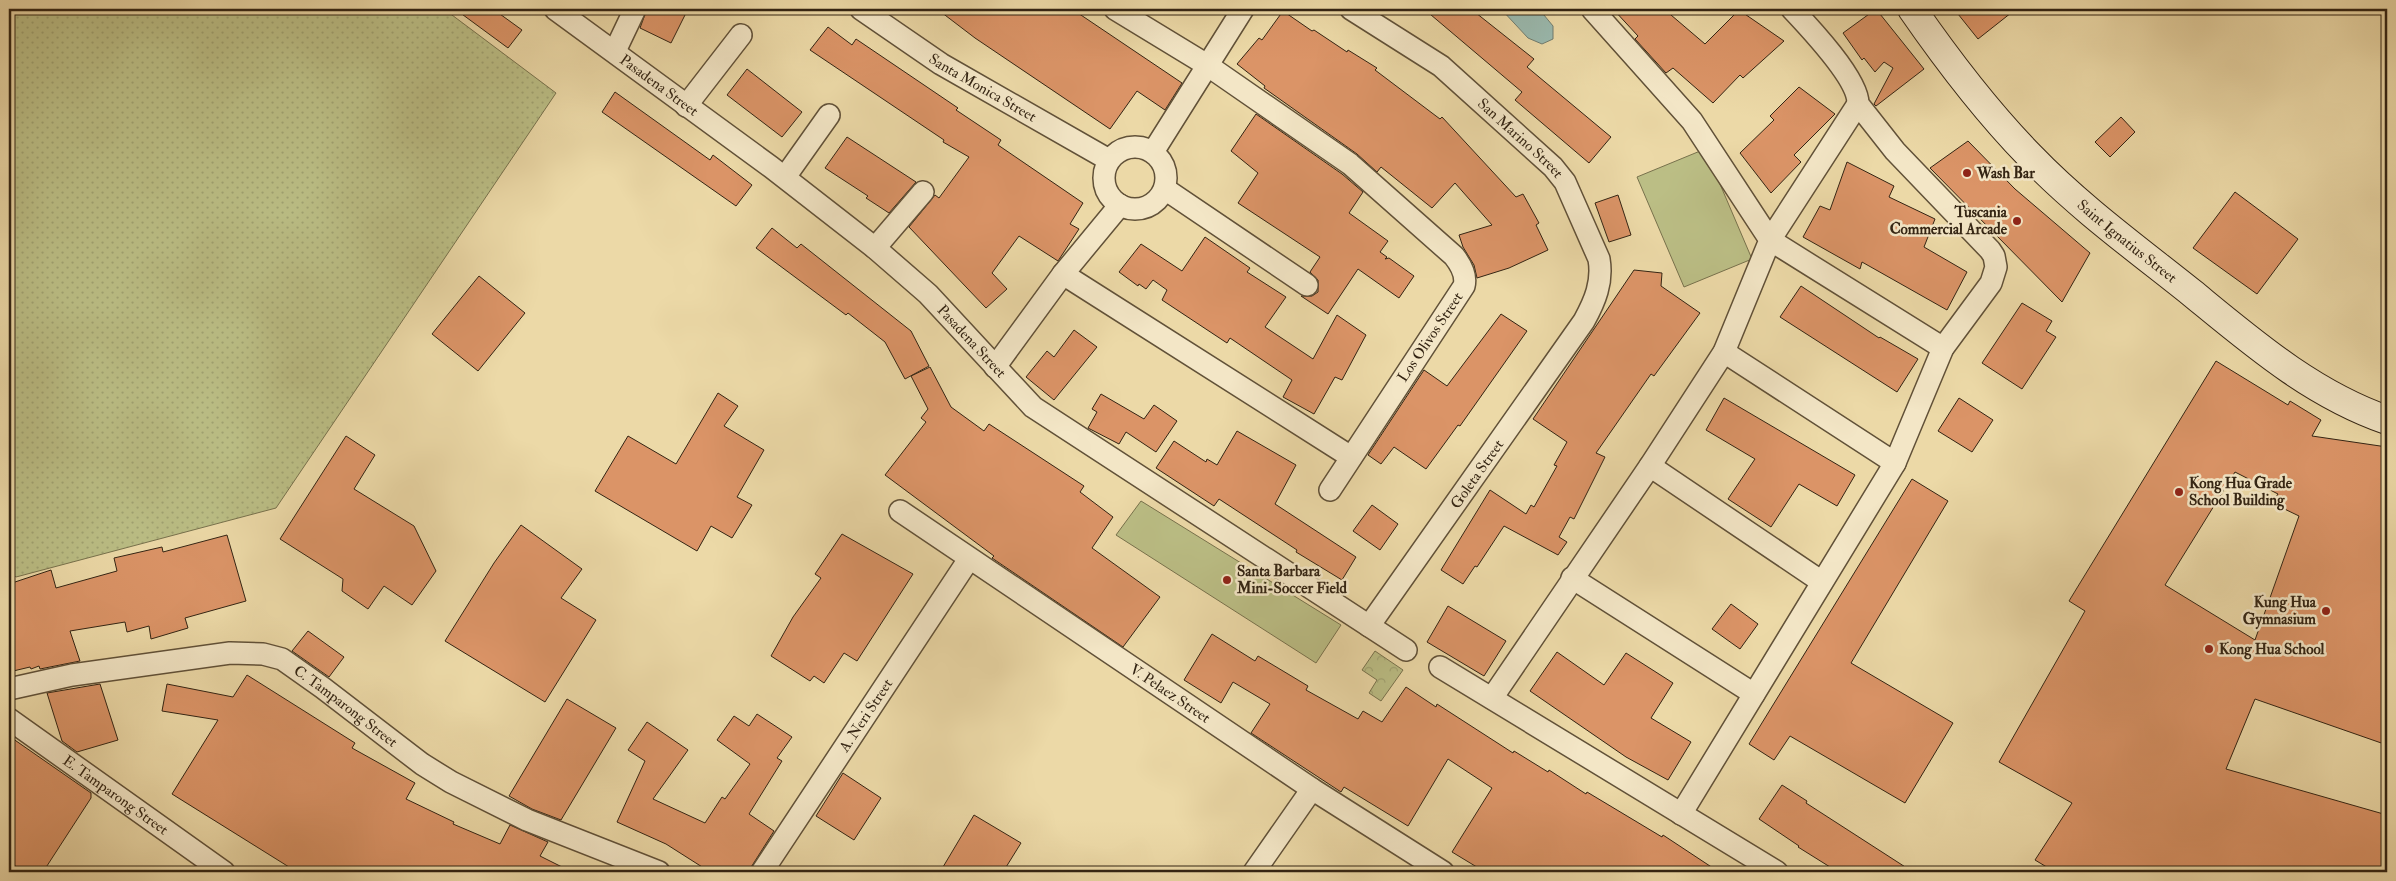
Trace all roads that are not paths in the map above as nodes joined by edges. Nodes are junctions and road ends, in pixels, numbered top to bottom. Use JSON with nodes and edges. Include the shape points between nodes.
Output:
{"nodes":[{"id":1,"x":555,"y":9,"type":"edge"},
{"id":2,"x":635,"y":9,"type":"edge"},
{"id":3,"x":860,"y":9,"type":"edge"},
{"id":4,"x":1115,"y":9,"type":"edge"},
{"id":5,"x":1243,"y":9,"type":"edge"},
{"id":6,"x":1351,"y":9,"type":"edge"},
{"id":7,"x":1592,"y":9,"type":"edge"},
{"id":8,"x":1792,"y":9,"type":"edge"},
{"id":9,"x":1912,"y":9,"type":"edge"},
{"id":10,"x":740,"y":35,"type":"dead end"},
{"id":11,"x":615,"y":51,"type":"junction"},
{"id":12,"x":1207,"y":64,"type":"junction"},
{"id":13,"x":1858,"y":104,"type":"junction"},
{"id":14,"x":686,"y":106,"type":"junction"},
{"id":15,"x":829,"y":115,"type":"dead end"},
{"id":16,"x":1153,"y":152,"type":"junction"},
{"id":17,"x":1109,"y":160,"type":"junction"},
{"id":18,"x":785,"y":177,"type":"junction"},
{"id":19,"x":1165,"y":189,"type":"junction"},
{"id":20,"x":923,"y":192,"type":"dead end"},
{"id":21,"x":1120,"y":205,"type":"junction"},
{"id":22,"x":1770,"y":240,"type":"junction"},
{"id":23,"x":875,"y":248,"type":"junction"},
{"id":24,"x":1063,"y":274,"type":"junction"},
{"id":25,"x":1307,"y":285,"type":"dead end"},
{"id":26,"x":1584,"y":321,"type":"joint"},
{"id":27,"x":1943,"y":348,"type":"junction"},
{"id":28,"x":1724,"y":352,"type":"junction"},
{"id":29,"x":995,"y":367,"type":"junction"},
{"id":30,"x":2387,"y":420,"type":"edge"},
{"id":31,"x":1351,"y":457,"type":"junction"},
{"id":32,"x":1895,"y":463,"type":"junction"},
{"id":33,"x":1650,"y":466,"type":"junction"},
{"id":34,"x":1330,"y":490,"type":"dead end"},
{"id":35,"x":900,"y":511,"type":"dead end"},
{"id":36,"x":969,"y":559,"type":"junction"},
{"id":37,"x":1572,"y":578,"type":"junction"},
{"id":38,"x":1822,"y":582,"type":"junction"},
{"id":39,"x":1369,"y":626,"type":"junction"},
{"id":40,"x":1406,"y":650,"type":"dead end"},
{"id":41,"x":1440,"y":667,"type":"dead end"},
{"id":42,"x":9,"y":689,"type":"edge"},
{"id":43,"x":1754,"y":694,"type":"junction"},
{"id":44,"x":1492,"y":698,"type":"junction"},
{"id":45,"x":9,"y":719,"type":"edge"},
{"id":46,"x":1312,"y":789,"type":"junction"},
{"id":47,"x":1681,"y":814,"type":"junction"},
{"id":48,"x":224,"y":872,"type":"edge"},
{"id":49,"x":659,"y":872,"type":"edge"},
{"id":50,"x":762,"y":872,"type":"edge"},
{"id":51,"x":1254,"y":872,"type":"edge"},
{"id":52,"x":1443,"y":872,"type":"edge"},
{"id":53,"x":1777,"y":872,"type":"edge"}],
"edges":[{"from":1,"to":11,"type":"street","name":"Pasadena Street"},
{"from":2,"to":11,"type":"street"},
{"from":3,"to":17,"type":"street","name":"Santa Monica Street","via":[[941,64]]},
{"from":4,"to":12,"type":"street","name":"Los Olivos Street"},
{"from":5,"to":12,"type":"street"},
{"from":6,"to":26,"type":"street","name":"San Marino Street","via":[[1449,73],[1553,167],[1565,182],[1599,259],[1601,271],[1594,304]]},
{"from":7,"to":22,"type":"street","via":[[1692,121]]},
{"from":8,"to":13,"type":"street","via":[[1840,64],[1858,94]]},
{"from":9,"to":30,"type":"street","name":"Saint Ignatius Street","via":[[1988,111],[2072,197],[2301,378],[2347,405]]},
{"from":10,"to":14,"type":"street"},
{"from":11,"to":14,"type":"street","name":"Pasadena Street"},
{"from":12,"to":16,"type":"street"},
{"from":12,"to":31,"type":"street","name":"Los Olivos Street","via":[[1350,164],[1454,256],[1462,269],[1464,286]]},
{"from":13,"to":22,"type":"street"},
{"from":13,"to":27,"type":"street","via":[[1895,151],[1994,256],[1996,267],[1991,283]]},
{"from":14,"to":18,"type":"street","name":"Pasadena Street"},
{"from":15,"to":18,"type":"street"},
{"from":16,"to":17,"type":"street","via":[[1134,146],[1116,153]]},
{"from":16,"to":19,"type":"street","via":[[1166,169]]},
{"from":17,"to":21,"type":"street","via":[[1103,179],[1105,188]]},
{"from":18,"to":23,"type":"street","name":"Pasadena Street"},
{"from":19,"to":21,"type":"street","via":[[1149,206],[1138,209]]},
{"from":19,"to":25,"type":"street"},
{"from":20,"to":23,"type":"street"},
{"from":21,"to":24,"type":"street"},
{"from":22,"to":27,"type":"street"},
{"from":22,"to":28,"type":"street"},
{"from":23,"to":29,"type":"street","name":"Pasadena Street","via":[[928,294]]},
{"from":24,"to":29,"type":"street"},
{"from":24,"to":31,"type":"street"},
{"from":26,"to":39,"type":"street","name":"Goleta Street"},
{"from":27,"to":32,"type":"street"},
{"from":28,"to":32,"type":"street"},
{"from":28,"to":33,"type":"street"},
{"from":29,"to":39,"type":"street","name":"Pasadena Street","via":[[1032,407]]},
{"from":31,"to":34,"type":"street","name":"Los Olivos Street"},
{"from":32,"to":38,"type":"street"},
{"from":33,"to":37,"type":"street"},
{"from":33,"to":38,"type":"street"},
{"from":35,"to":36,"type":"street","name":"V. Pelaez Street"},
{"from":36,"to":46,"type":"street","name":"V. Pelaez Street"},
{"from":36,"to":50,"type":"street","name":"A. Neri Street"},
{"from":37,"to":43,"type":"street"},
{"from":37,"to":44,"type":"street"},
{"from":38,"to":43,"type":"street"},
{"from":39,"to":40,"type":"street","name":"Pasadena Street"},
{"from":41,"to":44,"type":"street"},
{"from":42,"to":49,"type":"street","name":"C. Tamparong Street","via":[[72,675],[230,653],[263,654],[282,659],[422,764],[451,782],[527,820]]},
{"from":43,"to":47,"type":"street"},
{"from":44,"to":47,"type":"street"},
{"from":45,"to":48,"type":"street","name":"E. Tamparong Street"},
{"from":46,"to":51,"type":"street"},
{"from":46,"to":52,"type":"street","name":"V. Pelaez Street"},
{"from":47,"to":53,"type":"street"}]}
